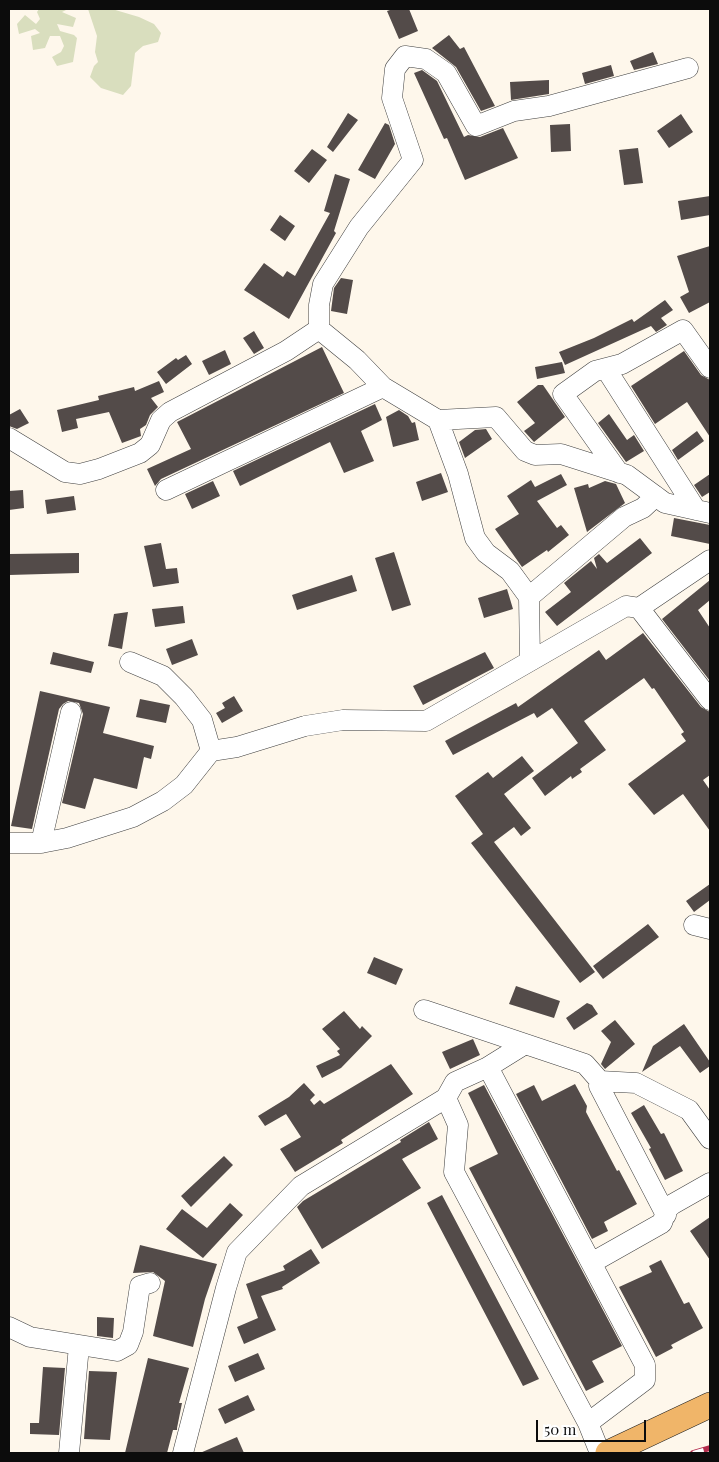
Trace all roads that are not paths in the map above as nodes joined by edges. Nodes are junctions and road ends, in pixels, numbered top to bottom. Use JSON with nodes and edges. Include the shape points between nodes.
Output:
{"nodes":[{"id":1,"x":688,"y":68,"type":"dead end"},
{"id":2,"x":319,"y":329,"type":"junction"},
{"id":3,"x":710,"y":368,"type":"edge"},
{"id":4,"x":606,"y":369,"type":"junction"},
{"id":5,"x":383,"y":387,"type":"junction"},
{"id":6,"x":438,"y":420,"type":"junction"},
{"id":7,"x":9,"y":438,"type":"edge"},
{"id":8,"x":619,"y":473,"type":"junction"},
{"id":9,"x":166,"y":490,"type":"dead end"},
{"id":10,"x":656,"y":496,"type":"junction"},
{"id":11,"x":703,"y":512,"type":"edge"},
{"id":12,"x":710,"y":560,"type":"edge"},
{"id":13,"x":529,"y":597,"type":"junction"},
{"id":14,"x":638,"y":608,"type":"junction"},
{"id":15,"x":530,"y":661,"type":"junction"},
{"id":16,"x":130,"y":662,"type":"dead end"},
{"id":17,"x":710,"y":700,"type":"edge"},
{"id":18,"x":71,"y":712,"type":"dead end"},
{"id":19,"x":211,"y":751,"type":"junction"},
{"id":20,"x":9,"y":843,"type":"edge"},
{"id":21,"x":41,"y":843,"type":"junction"},
{"id":22,"x":424,"y":1010,"type":"dead end"},
{"id":23,"x":524,"y":1044,"type":"junction"},
{"id":24,"x":488,"y":1067,"type":"junction"},
{"id":25,"x":600,"y":1081,"type":"junction"},
{"id":26,"x":446,"y":1098,"type":"junction"},
{"id":27,"x":710,"y":1139,"type":"edge"},
{"id":28,"x":710,"y":1183,"type":"edge"},
{"id":29,"x":666,"y":1214,"type":"junction"},
{"id":30,"x":593,"y":1262,"type":"junction"},
{"id":31,"x":150,"y":1284,"type":"dead end"},
{"id":32,"x":9,"y":1327,"type":"edge"},
{"id":33,"x":79,"y":1346,"type":"junction"},
{"id":34,"x":710,"y":1405,"type":"edge"},
{"id":35,"x":588,"y":1424,"type":"junction"},
{"id":36,"x":69,"y":1453,"type":"edge"},
{"id":37,"x":183,"y":1453,"type":"edge"},
{"id":38,"x":600,"y":1453,"type":"edge"},
{"id":39,"x":608,"y":1453,"type":"edge"}],
"edges":[{"from":1,"to":2,"type":"street","via":[[577,99],[514,111],[476,126],[446,73],[426,59],[405,56],[395,69],[392,98],[413,160],[359,227],[324,284],[319,305]]},
{"from":2,"to":5,"type":"street","via":[[357,360]]},
{"from":2,"to":7,"type":"street","via":[[286,351],[170,412],[161,420],[150,445],[99,469],[80,474],[66,472]]},
{"from":3,"to":4,"type":"street","via":[[683,330],[622,364]]},
{"from":4,"to":8,"type":"street","via":[[595,371],[563,394]]},
{"from":4,"to":11,"type":"street"},
{"from":5,"to":6,"type":"street"},
{"from":5,"to":9,"type":"street"},
{"from":6,"to":8,"type":"street","via":[[496,417],[525,451],[535,456],[561,454]]},
{"from":6,"to":13,"type":"street","via":[[458,474],[475,538],[486,553],[510,571]]},
{"from":8,"to":10,"type":"street","via":[[627,475]]},
{"from":10,"to":11,"type":"street","via":[[665,503]]},
{"from":10,"to":13,"type":"street","via":[[643,508],[624,517]]},
{"from":12,"to":14,"type":"street"},
{"from":13,"to":15,"type":"street"},
{"from":14,"to":15,"type":"street","via":[[626,606]]},
{"from":14,"to":17,"type":"street"},
{"from":15,"to":19,"type":"street","via":[[426,721],[343,720],[305,726],[237,747]]},
{"from":16,"to":19,"type":"street","via":[[163,676],[184,698],[202,720]]},
{"from":18,"to":21,"type":"street"},
{"from":19,"to":21,"type":"street","via":[[184,784],[163,801],[133,817]]},
{"from":20,"to":21,"type":"street"},
{"from":22,"to":23,"type":"street"},
{"from":23,"to":24,"type":"street"},
{"from":23,"to":25,"type":"street","via":[[585,1064]]},
{"from":24,"to":26,"type":"street","via":[[455,1082]]},
{"from":24,"to":30,"type":"street"},
{"from":25,"to":27,"type":"street","via":[[636,1083],[689,1110]]},
{"from":25,"to":29,"type":"street","via":[[599,1086]]},
{"from":26,"to":35,"type":"street","via":[[458,1125],[454,1172]]},
{"from":26,"to":37,"type":"street","via":[[300,1186],[237,1252]]},
{"from":28,"to":29,"type":"street","via":[[673,1204]]},
{"from":29,"to":30,"type":"street","via":[[662,1223]]},
{"from":30,"to":35,"type":"street","via":[[645,1365],[645,1380]]},
{"from":31,"to":33,"type":"street","via":[[140,1286],[128,1345],[117,1351]]},
{"from":32,"to":33,"type":"street","via":[[30,1337]]},
{"from":33,"to":36,"type":"street"},
{"from":34,"to":39,"type":"main road"},
{"from":35,"to":38,"type":"street"}]}
